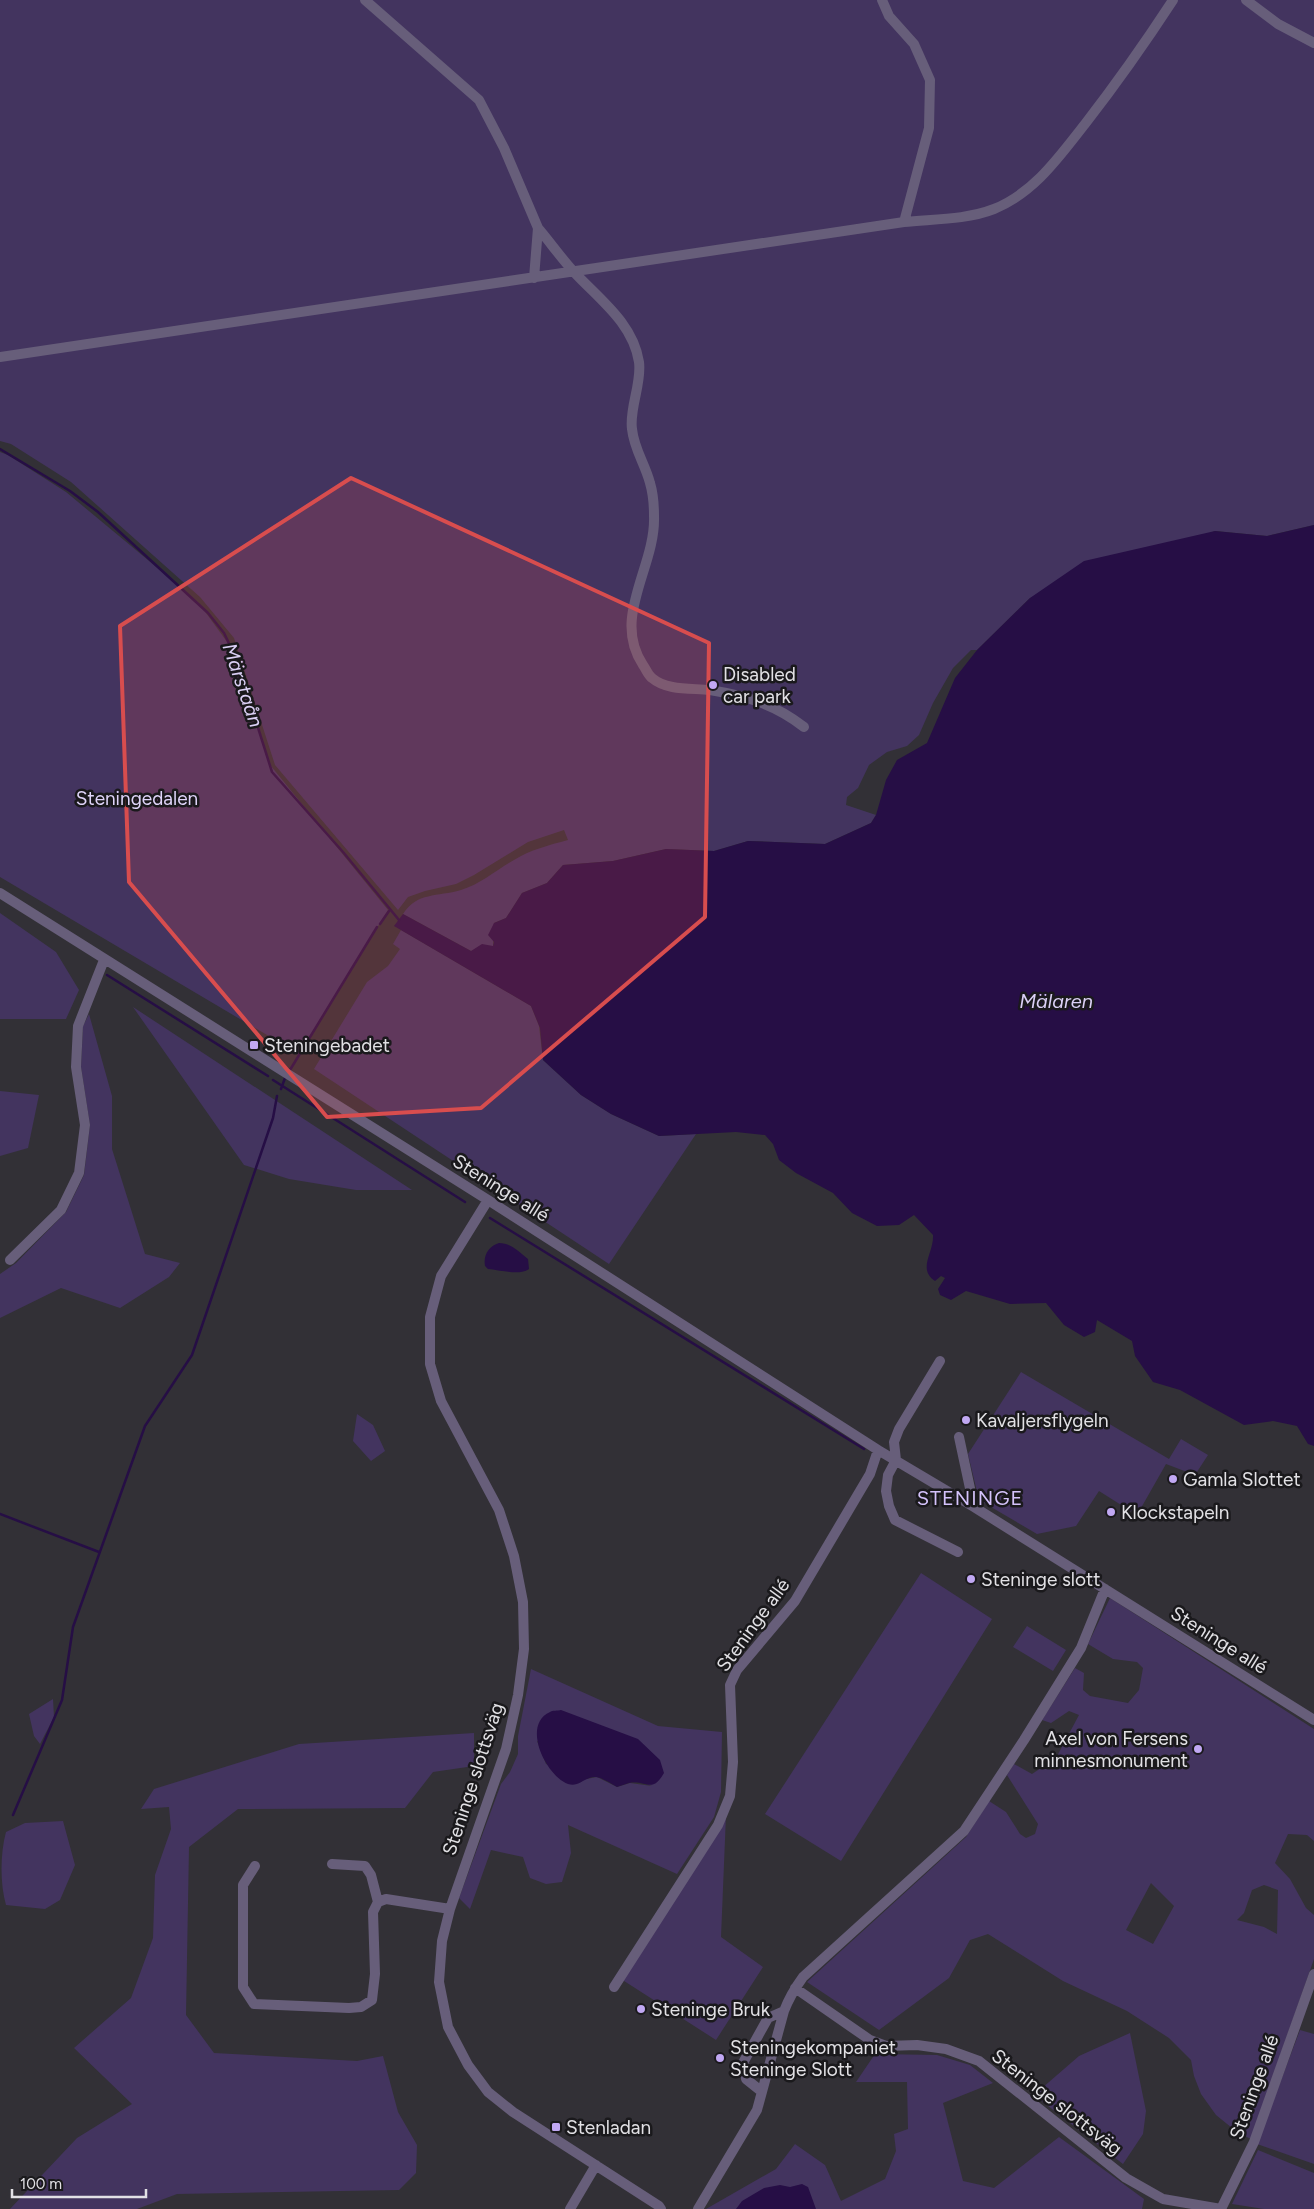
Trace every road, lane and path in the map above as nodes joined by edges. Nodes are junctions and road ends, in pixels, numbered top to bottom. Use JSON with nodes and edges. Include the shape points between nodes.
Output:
{"nodes":[{"id":1,"x":365,"y":0,"type":"edge"},
{"id":2,"x":882,"y":0,"type":"edge"},
{"id":3,"x":1173,"y":0,"type":"edge"},
{"id":4,"x":1246,"y":0,"type":"edge"},
{"id":5,"x":1314,"y":43,"type":"edge"},
{"id":6,"x":904,"y":222,"type":"junction"},
{"id":7,"x":538,"y":228,"type":"junction"},
{"id":8,"x":574,"y":272,"type":"junction"},
{"id":9,"x":534,"y":278,"type":"junction"},
{"id":10,"x":0,"y":357,"type":"edge"},
{"id":11,"x":804,"y":726,"type":"dead end"},
{"id":12,"x":0,"y":893,"type":"edge"},
{"id":13,"x":104,"y":960,"type":"junction"},
{"id":14,"x":488,"y":1200,"type":"junction"},
{"id":15,"x":10,"y":1260,"type":"dead end"},
{"id":16,"x":940,"y":1361,"type":"dead end"},
{"id":17,"x":959,"y":1437,"type":"dead end"},
{"id":18,"x":878,"y":1450,"type":"junction"},
{"id":19,"x":896,"y":1460,"type":"junction"},
{"id":20,"x":974,"y":1507,"type":"junction"},
{"id":21,"x":958,"y":1552,"type":"dead end"},
{"id":22,"x":1105,"y":1589,"type":"junction"},
{"id":23,"x":1314,"y":1720,"type":"edge"},
{"id":24,"x":332,"y":1864,"type":"dead end"},
{"id":25,"x":256,"y":1866,"type":"dead end"},
{"id":26,"x":378,"y":1902,"type":"junction"},
{"id":27,"x":450,"y":1909,"type":"junction"},
{"id":28,"x":1314,"y":1974,"type":"edge"},
{"id":29,"x":614,"y":1986,"type":"dead end"},
{"id":30,"x":795,"y":1988,"type":"junction"},
{"id":31,"x":784,"y":2011,"type":"junction"},
{"id":32,"x":761,"y":2091,"type":"junction"},
{"id":33,"x":596,"y":2165,"type":"junction"},
{"id":34,"x":661,"y":2208,"type":"edge"},
{"id":35,"x":570,"y":2209,"type":"edge"},
{"id":36,"x":698,"y":2209,"type":"edge"},
{"id":37,"x":1221,"y":2209,"type":"edge"}],
"edges":[{"from":1,"to":7,"type":"street","via":[[479,100],[504,148]]},
{"from":2,"to":6,"type":"street","via":[[888,16],[914,44],[930,80],[929,128]]},
{"from":3,"to":6,"type":"street","via":[[1123,76],[1055,163],[1036,182],[1014,200],[993,209],[972,215]]},
{"from":4,"to":5,"type":"street","via":[[1278,24]]},
{"from":6,"to":8,"type":"street"},
{"from":7,"to":8,"type":"street"},
{"from":7,"to":9,"type":"street"},
{"from":8,"to":9,"type":"street"},
{"from":8,"to":11,"type":"street","via":[[608,305],[629,332],[639,362],[632,428],[637,452],[651,483],[654,518],[647,561],[632,610],[631,638],[638,658],[652,678],[672,687],[710,690],[752,699],[771,705]]},
{"from":9,"to":10,"type":"street"},
{"from":12,"to":13,"type":"street","name":"Steninge allé"},
{"from":13,"to":14,"type":"street","name":"Steninge allé"},
{"from":13,"to":15,"type":"street","via":[[78,1026],[76,1067],[84,1125],[78,1173],[60,1210]]},
{"from":14,"to":18,"type":"street","name":"Steninge allé"},
{"from":14,"to":27,"type":"street","name":"Steninge slottsväg","via":[[441,1276],[430,1316],[430,1364],[441,1401],[499,1510],[514,1556],[523,1602],[524,1648],[506,1749]]},
{"from":16,"to":19,"type":"street","via":[[899,1428],[894,1442]]},
{"from":17,"to":20,"type":"street"},
{"from":18,"to":19,"type":"street","name":"Steninge allé"},
{"from":18,"to":29,"type":"street","name":"Steninge allé","via":[[870,1474],[795,1601],[737,1670],[730,1685],[733,1762],[730,1796],[718,1826]]},
{"from":19,"to":20,"type":"street","name":"Steninge allé"},
{"from":19,"to":21,"type":"street","via":[[888,1475],[886,1491],[895,1520]]},
{"from":20,"to":22,"type":"street","name":"Steninge allé"},
{"from":22,"to":23,"type":"street","name":"Steninge allé"},
{"from":22,"to":30,"type":"street","via":[[1081,1648],[964,1831],[803,1977]]},
{"from":24,"to":26,"type":"street","via":[[365,1866],[371,1875]]},
{"from":25,"to":26,"type":"street","via":[[243,1885],[243,1987],[254,2004],[349,2008],[361,2007],[372,2000],[373,1912]]},
{"from":26,"to":27,"type":"street","via":[[386,1899]]},
{"from":27,"to":33,"type":"street","name":"Steninge slottsväg","via":[[442,1941],[439,1982],[448,2027],[468,2065],[488,2092],[513,2112]]},
{"from":28,"to":37,"type":"street","name":"Steninge allé","via":[[1254,2142]]},
{"from":30,"to":31,"type":"street"},
{"from":30,"to":37,"type":"street","name":"Steninge slottsväg","via":[[870,2040],[886,2046],[917,2045],[946,2049],[979,2062],[1126,2178],[1163,2199]]},
{"from":31,"to":32,"type":"street"},
{"from":31,"to":32,"type":"street","via":[[768,2018],[744,2061],[746,2079]]},
{"from":32,"to":36,"type":"street","via":[[757,2110]]},
{"from":33,"to":34,"type":"street","name":"Steninge slottsväg"},
{"from":33,"to":35,"type":"street"}]}
